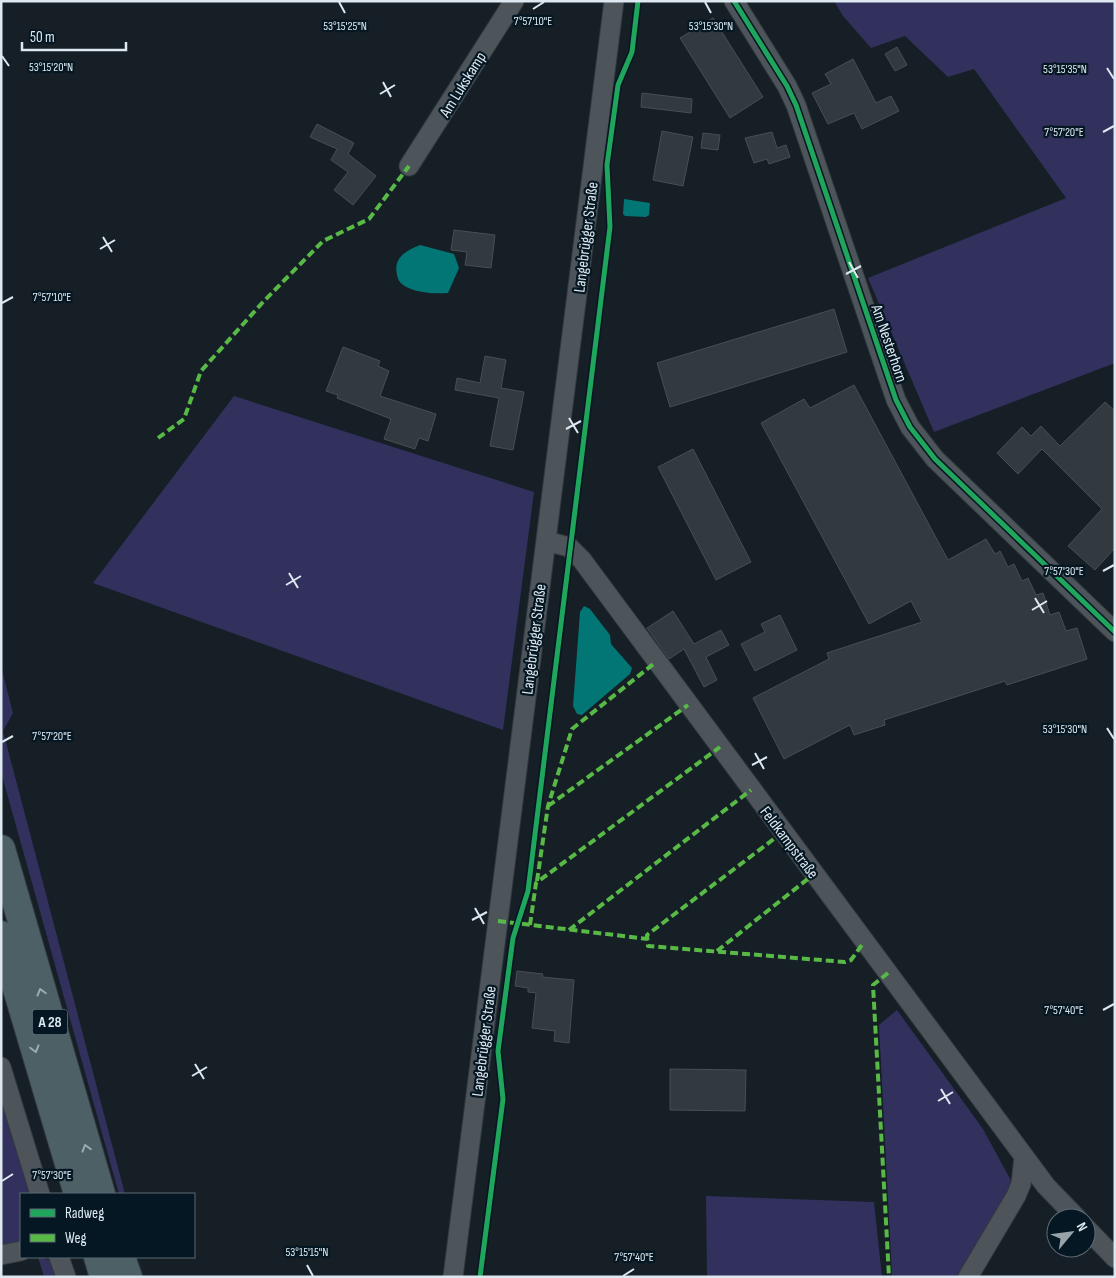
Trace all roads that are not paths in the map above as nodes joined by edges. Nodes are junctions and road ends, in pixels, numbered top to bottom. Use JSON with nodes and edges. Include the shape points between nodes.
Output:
{"nodes":[{"id":1,"x":514,"y":1,"type":"edge"},
{"id":2,"x":614,"y":1,"type":"edge"},
{"id":3,"x":734,"y":1,"type":"edge"},
{"id":4,"x":409,"y":166,"type":"dead end"},
{"id":5,"x":546,"y":542,"type":"junction"},
{"id":6,"x":1115,"y":632,"type":"edge"},
{"id":7,"x":1,"y":849,"type":"edge"},
{"id":8,"x":1,"y":935,"type":"edge"},
{"id":9,"x":1,"y":1067,"type":"edge"},
{"id":10,"x":1024,"y":1156,"type":"junction"},
{"id":11,"x":1046,"y":1186,"type":"junction"},
{"id":12,"x":40,"y":1193,"type":"edge"},
{"id":13,"x":78,"y":1193,"type":"edge"},
{"id":14,"x":101,"y":1193,"type":"edge"},
{"id":15,"x":1016,"y":1196,"type":"junction"},
{"id":16,"x":1067,"y":1208,"type":"edge"},
{"id":17,"x":1096,"y":1238,"type":"edge"},
{"id":18,"x":20,"y":1251,"type":"edge"},
{"id":19,"x":1,"y":1255,"type":"edge"},
{"id":20,"x":59,"y":1258,"type":"edge"},
{"id":21,"x":98,"y":1258,"type":"edge"},
{"id":22,"x":121,"y":1258,"type":"edge"},
{"id":23,"x":1115,"y":1258,"type":"edge"},
{"id":24,"x":66,"y":1277,"type":"edge"},
{"id":25,"x":104,"y":1277,"type":"edge"},
{"id":26,"x":128,"y":1277,"type":"edge"},
{"id":27,"x":453,"y":1277,"type":"edge"},
{"id":28,"x":968,"y":1277,"type":"edge"}],
"edges":[{"from":1,"to":4,"type":"street","name":"Am Lukskamp"},
{"from":2,"to":5,"type":"street","name":"Langebrügger Straße"},
{"from":3,"to":6,"type":"street","name":"Am Nesterhorn","via":[[796,105],[896,400],[910,427],[935,459]]},
{"from":5,"to":10,"type":"street","name":"Feldkampstraße","via":[[569,547],[582,560]]},
{"from":5,"to":27,"type":"street","name":"Langebrügger Straße"},
{"from":14,"to":7,"type":"highway","number":"A 28","one_way":true},
{"from":8,"to":13,"type":"highway","number":"A 28","one_way":true},
{"from":9,"to":12,"type":"street"},
{"from":10,"to":11,"type":"street","name":"Feldkampstraße"},
{"from":10,"to":15,"type":"street","via":[[1021,1184]]},
{"from":11,"to":15,"type":"street","via":[[1027,1188]]},
{"from":11,"to":16,"type":"street","name":"Feldkampstraße"},
{"from":15,"to":28,"type":"street"},
{"from":17,"to":23,"type":"street"},
{"from":18,"to":19,"type":"street"},
{"from":20,"to":24,"type":"street"},
{"from":21,"to":25,"type":"highway"},
{"from":22,"to":26,"type":"highway"}]}
